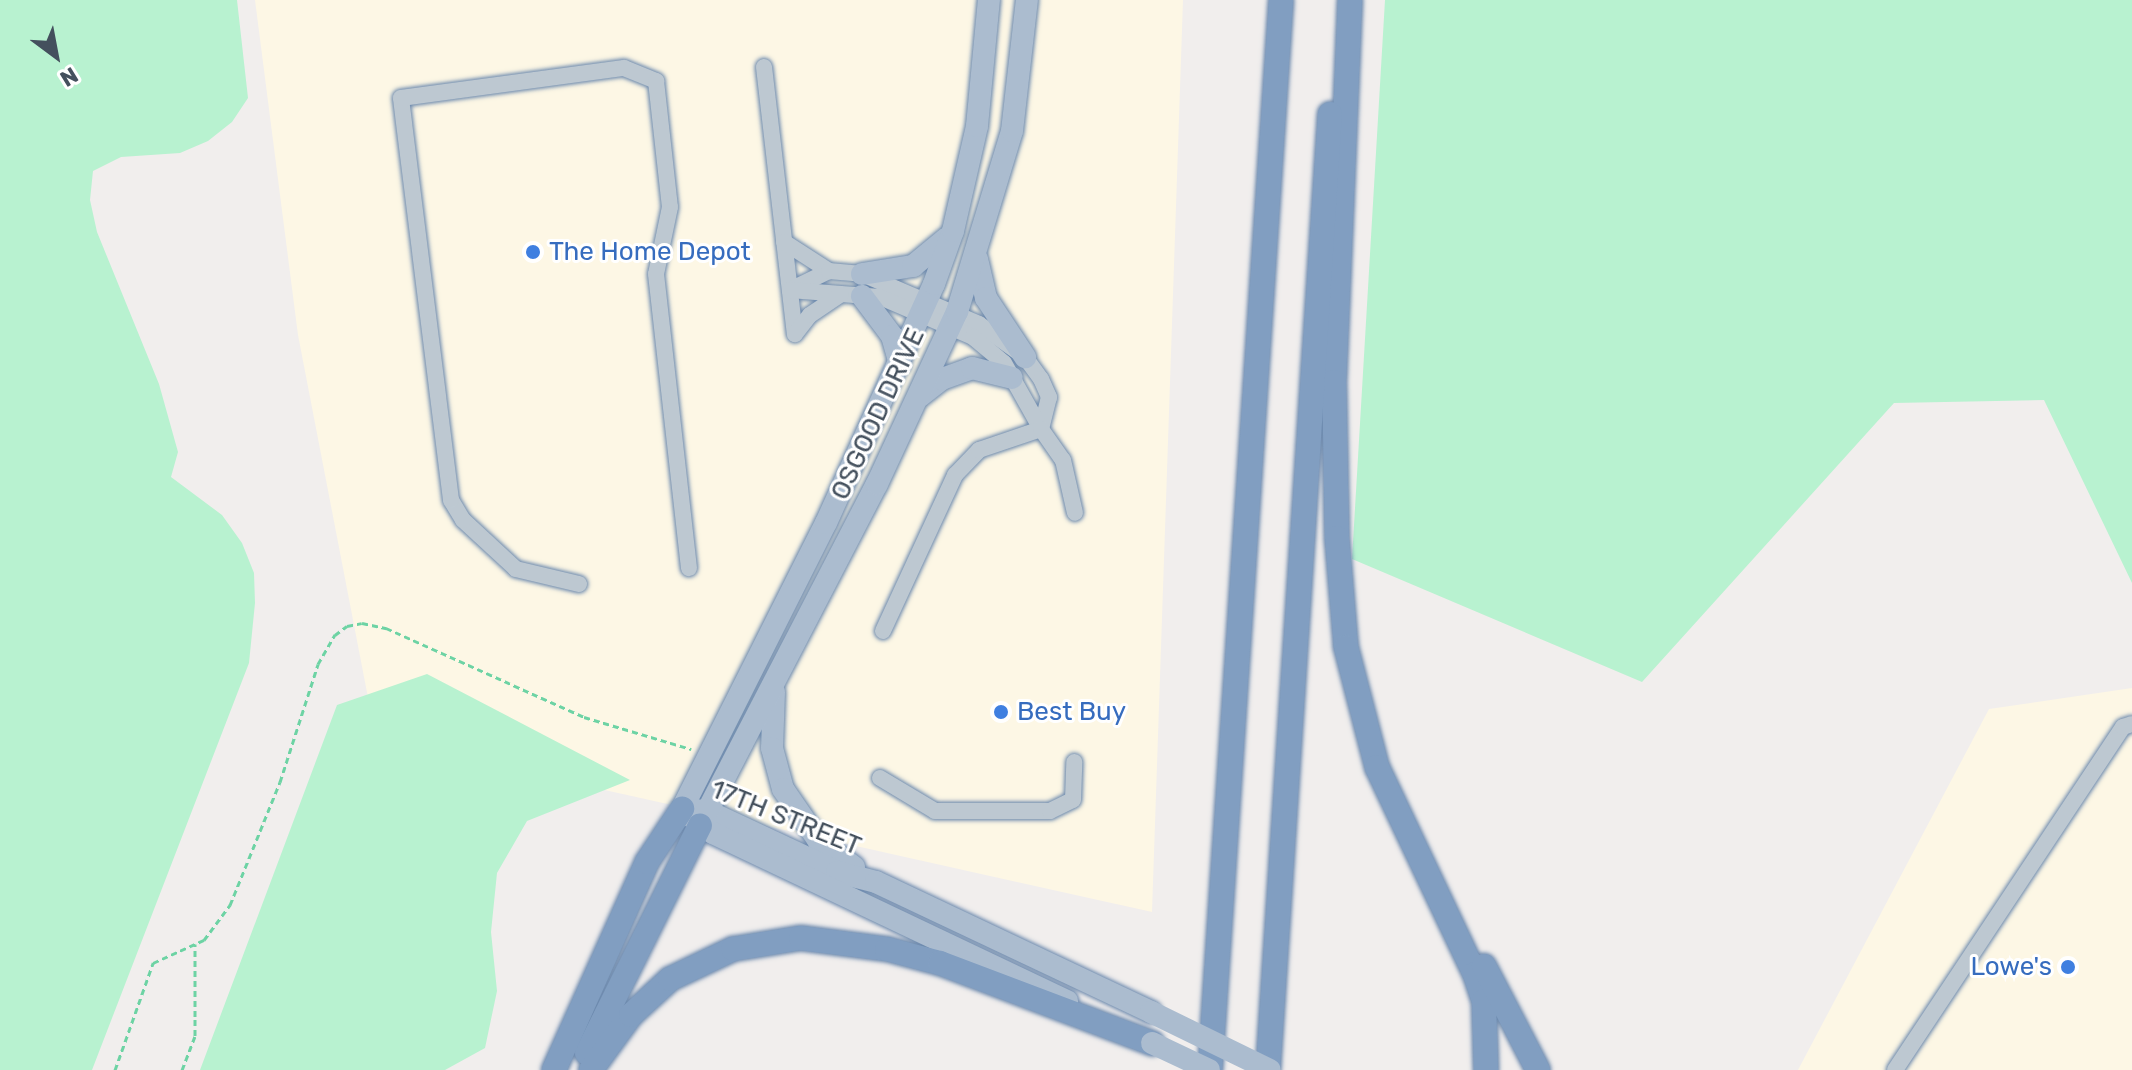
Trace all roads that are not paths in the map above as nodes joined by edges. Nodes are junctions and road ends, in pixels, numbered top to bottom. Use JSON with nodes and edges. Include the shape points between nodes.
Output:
{"nodes":[{"id":1,"x":989,"y":0,"type":"edge"},
{"id":2,"x":1027,"y":0,"type":"edge"},
{"id":3,"x":1281,"y":0,"type":"edge"},
{"id":4,"x":1337,"y":0,"type":"edge"},
{"id":5,"x":1350,"y":0,"type":"edge"},
{"id":6,"x":764,"y":67,"type":"dead end"},
{"id":7,"x":953,"y":231,"type":"junction"},
{"id":8,"x":784,"y":242,"type":"junction"},
{"id":9,"x":977,"y":257,"type":"junction"},
{"id":10,"x":829,"y":271,"type":"junction"},
{"id":11,"x":855,"y":288,"type":"junction"},
{"id":12,"x":790,"y":290,"type":"junction"},
{"id":13,"x":925,"y":306,"type":"junction"},
{"id":14,"x":954,"y":319,"type":"junction"},
{"id":15,"x":1025,"y":357,"type":"junction"},
{"id":16,"x":900,"y":364,"type":"junction"},
{"id":17,"x":1012,"y":378,"type":"junction"},
{"id":18,"x":916,"y":399,"type":"junction"},
{"id":19,"x":1041,"y":429,"type":"junction"},
{"id":20,"x":1075,"y":513,"type":"dead end"},
{"id":21,"x":689,"y":568,"type":"dead end"},
{"id":22,"x":579,"y":584,"type":"dead end"},
{"id":23,"x":883,"y":631,"type":"dead end"},
{"id":24,"x":778,"y":679,"type":"junction"},
{"id":25,"x":2132,"y":724,"type":"edge"},
{"id":26,"x":1074,"y":762,"type":"dead end"},
{"id":27,"x":880,"y":778,"type":"dead end"},
{"id":28,"x":696,"y":815,"type":"junction"},
{"id":29,"x":1409,"y":834,"type":"junction"},
{"id":30,"x":876,"y":882,"type":"junction"},
{"id":31,"x":1222,"y":882,"type":"junction"},
{"id":32,"x":1152,"y":1043,"type":"junction"},
{"id":33,"x":554,"y":1070,"type":"edge"},
{"id":34,"x":581,"y":1070,"type":"edge"},
{"id":35,"x":591,"y":1070,"type":"edge"},
{"id":36,"x":1196,"y":1070,"type":"edge"},
{"id":37,"x":1210,"y":1070,"type":"edge"},
{"id":38,"x":1269,"y":1070,"type":"edge"},
{"id":39,"x":1486,"y":1070,"type":"edge"},
{"id":40,"x":1538,"y":1070,"type":"edge"},
{"id":41,"x":1895,"y":1070,"type":"edge"}],
"edges":[{"from":1,"to":7,"type":"main road","name":"OSGOOD DRIVE","via":[[977,126]]},
{"from":2,"to":9,"type":"main road","name":"OSGOOD DRIVE","via":[[1012,131]]},
{"from":3,"to":31,"type":"highway"},
{"from":4,"to":38,"type":"highway"},
{"from":5,"to":29,"type":"highway","via":[[1334,382],[1341,601],[1365,732]]},
{"from":6,"to":8,"type":"lane"},
{"from":7,"to":11,"type":"main road","via":[[935,253],[913,266]]},
{"from":7,"to":13,"type":"main road","name":"OSGOOD DRIVE"},
{"from":8,"to":10,"type":"lane"},
{"from":8,"to":12,"type":"lane"},
{"from":9,"to":14,"type":"main road","name":"OSGOOD DRIVE"},
{"from":9,"to":15,"type":"main road","via":[[986,298]]},
{"from":10,"to":11,"type":"lane"},
{"from":10,"to":12,"type":"lane"},
{"from":11,"to":12,"type":"lane"},
{"from":11,"to":12,"type":"lane","via":[[810,315],[795,334]]},
{"from":11,"to":13,"type":"lane"},
{"from":11,"to":16,"type":"main road","via":[[892,336]]},
{"from":13,"to":14,"type":"lane"},
{"from":13,"to":16,"type":"main road","name":"OSGOOD DRIVE"},
{"from":14,"to":15,"type":"lane"},
{"from":14,"to":17,"type":"lane","via":[[992,351]]},
{"from":14,"to":18,"type":"main road","name":"OSGOOD DRIVE"},
{"from":15,"to":19,"type":"lane","via":[[1049,397]]},
{"from":16,"to":28,"type":"main road","name":"OSGOOD DRIVE","via":[[709,758]]},
{"from":17,"to":18,"type":"main road","via":[[972,368],[942,379]]},
{"from":17,"to":19,"type":"lane"},
{"from":18,"to":24,"type":"main road","name":"OSGOOD DRIVE"},
{"from":19,"to":20,"type":"lane","via":[[1063,460]]},
{"from":19,"to":23,"type":"lane","via":[[998,441],[960,467]]},
{"from":21,"to":22,"type":"lane","via":[[656,274],[670,207],[656,81],[624,68],[401,98],[451,500],[463,520],[516,569]]},
{"from":24,"to":28,"type":"main road","name":"OSGOOD DRIVE"},
{"from":24,"to":30,"type":"main road","via":[[772,701],[772,748],[783,789],[831,853]]},
{"from":25,"to":41,"type":"lane","via":[[2123,727]]},
{"from":26,"to":27,"type":"lane","via":[[1073,800],[1050,811],[935,811]]},
{"from":28,"to":30,"type":"main road","name":"17TH STREET","via":[[837,872]]},
{"from":28,"to":32,"type":"main road","name":"17TH STREET"},
{"from":28,"to":33,"type":"highway","via":[[647,862]]},
{"from":28,"to":34,"type":"highway"},
{"from":29,"to":39,"type":"highway","via":[[1484,1001]]},
{"from":29,"to":40,"type":"highway"},
{"from":30,"to":38,"type":"main road","name":"17TH STREET","bridge":true},
{"from":31,"to":36,"type":"highway"},
{"from":31,"to":37,"type":"highway"},
{"from":32,"to":35,"type":"highway","via":[[940,963],[887,949],[801,938],[733,949],[670,979],[631,1015]]},
{"from":32,"to":37,"type":"main road","name":"17TH STREET","bridge":true}]}
